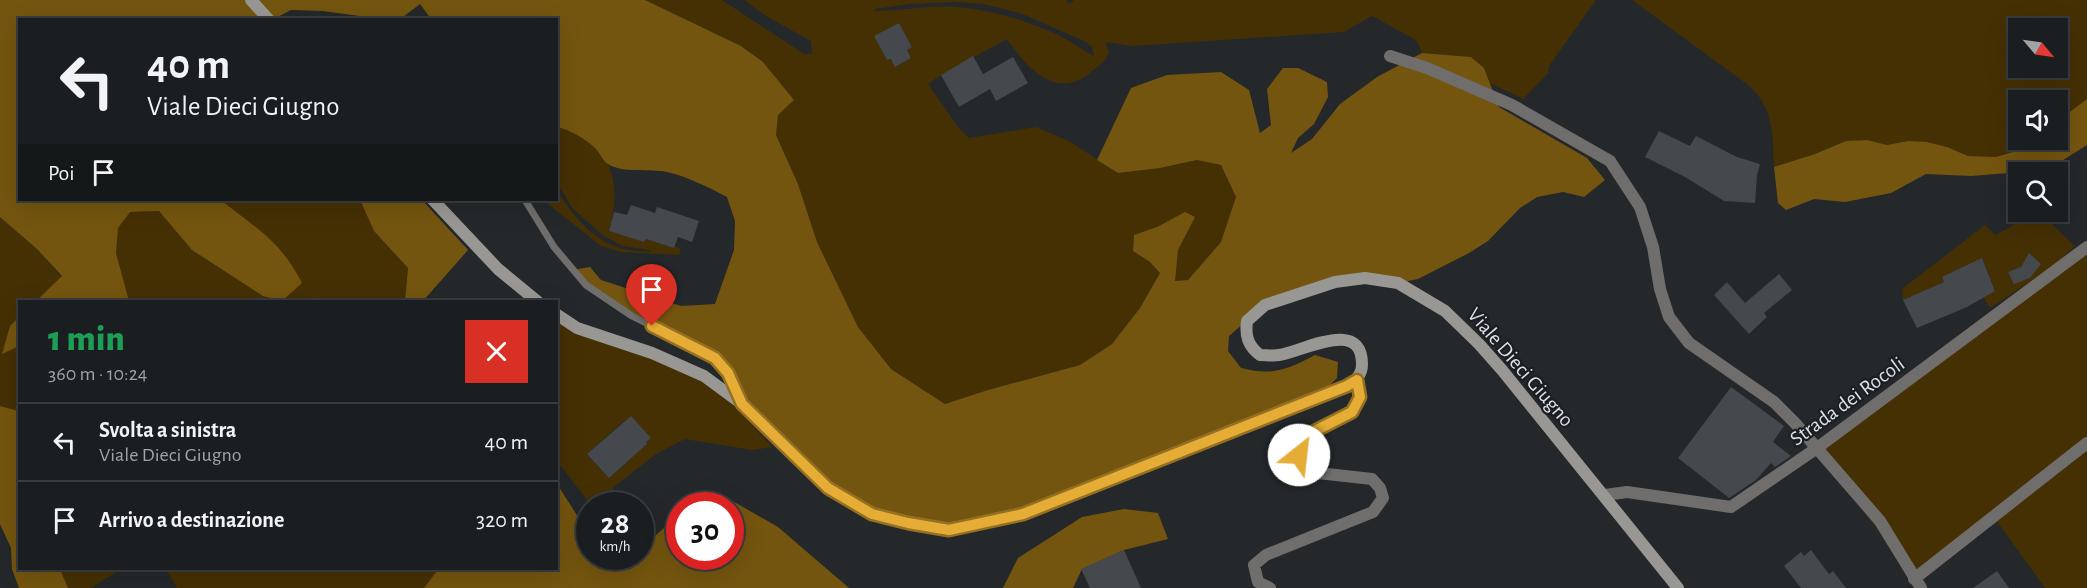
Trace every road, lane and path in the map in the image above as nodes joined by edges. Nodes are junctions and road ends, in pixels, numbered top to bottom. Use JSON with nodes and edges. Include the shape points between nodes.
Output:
{"nodes":[{"id":1,"x":251,"y":0,"type":"edge"},
{"id":2,"x":267,"y":18,"type":"edge"},
{"id":3,"x":1390,"y":56,"type":"dead end"},
{"id":4,"x":434,"y":201,"type":"edge"},
{"id":5,"x":526,"y":201,"type":"edge"},
{"id":6,"x":2087,"y":248,"type":"edge"},
{"id":7,"x":536,"y":300,"type":"edge"},
{"id":8,"x":558,"y":315,"type":"edge"},
{"id":9,"x":1357,"y":380,"type":"junction"},
{"id":10,"x":742,"y":404,"type":"junction"},
{"id":11,"x":2087,"y":443,"type":"edge"},
{"id":12,"x":1817,"y":448,"type":"junction"},
{"id":13,"x":1605,"y":495,"type":"junction"},
{"id":14,"x":1917,"y":584,"type":"edge"},
{"id":15,"x":1270,"y":588,"type":"edge"},
{"id":16,"x":1678,"y":588,"type":"edge"}],
"edges":[{"from":1,"to":2,"type":"main road"},
{"from":3,"to":12,"type":"street","via":[[1512,105],[1610,161],[1640,207],[1669,317],[1689,343],[1774,402]]},
{"from":4,"to":7,"type":"main road","via":[[498,269]]},
{"from":5,"to":10,"type":"lane","via":[[554,247],[586,285],[632,316],[715,358],[728,373]]},
{"from":6,"to":12,"type":"street","name":"Strada dei Rocoli"},
{"from":8,"to":10,"type":"main road","via":[[577,328],[652,353],[704,376]]},
{"from":9,"to":10,"type":"main road","via":[[1023,514],[949,530],[872,514],[828,488]]},
{"from":9,"to":13,"type":"main road","name":"Viale Dieci Giugno","via":[[1362,362],[1360,352],[1347,339],[1324,341],[1280,355],[1260,355],[1248,342],[1247,321],[1265,305],[1335,282],[1365,278],[1398,284],[1445,311],[1479,344]]},
{"from":9,"to":15,"type":"street","name":"Viale Dieci Giugno","via":[[1360,397],[1352,412],[1303,437],[1299,455],[1307,467],[1318,473],[1372,479],[1383,498],[1373,512],[1351,523],[1266,555],[1254,565],[1258,582]]},
{"from":11,"to":14,"type":"street"},
{"from":12,"to":13,"type":"street","name":"Strada dei Rocoli","via":[[1731,507],[1627,492]]},
{"from":12,"to":14,"type":"street","via":[[1880,521]]},
{"from":13,"to":16,"type":"main road","name":"Viale Dieci Giugno"}]}
